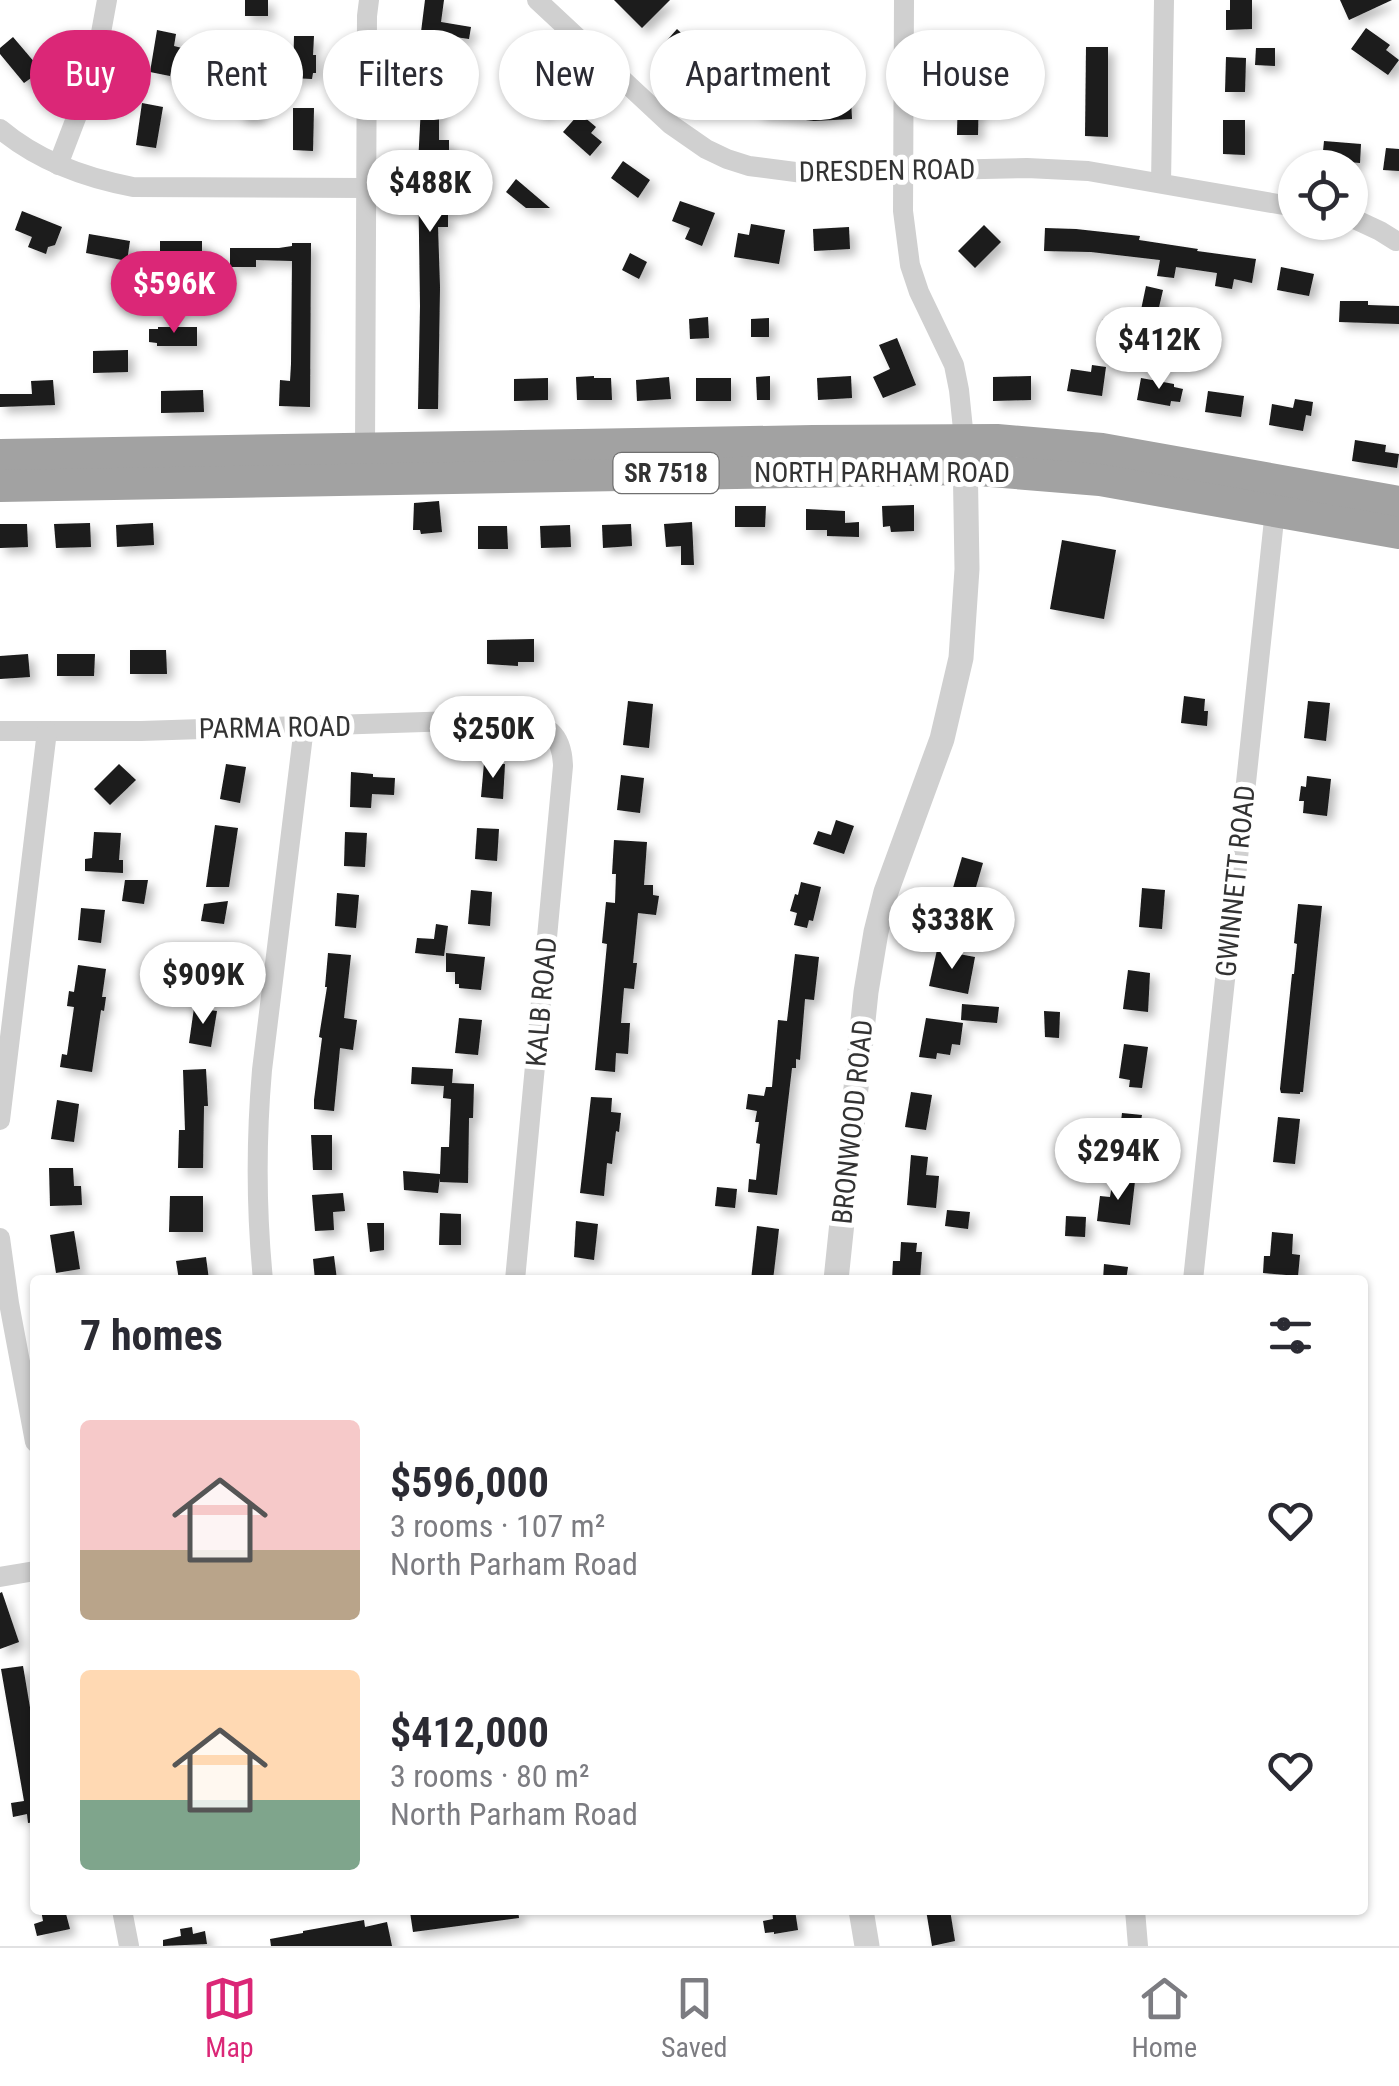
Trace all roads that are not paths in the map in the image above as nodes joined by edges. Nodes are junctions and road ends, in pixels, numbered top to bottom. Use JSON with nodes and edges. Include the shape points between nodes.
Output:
{"nodes":[{"id":1,"x":107,"y":0,"type":"edge"},
{"id":2,"x":369,"y":0,"type":"edge"},
{"id":3,"x":537,"y":0,"type":"edge"},
{"id":4,"x":904,"y":0,"type":"edge"},
{"id":5,"x":1164,"y":0,"type":"edge"},
{"id":6,"x":0,"y":129,"type":"edge"},
{"id":7,"x":58,"y":165,"type":"junction"},
{"id":8,"x":904,"y":172,"type":"junction"},
{"id":9,"x":1161,"y":182,"type":"junction"},
{"id":10,"x":365,"y":188,"type":"junction"},
{"id":11,"x":1278,"y":204,"type":"edge"},
{"id":12,"x":1368,"y":225,"type":"edge"},
{"id":13,"x":1396,"y":241,"type":"dead end"},
{"id":14,"x":965,"y":454,"type":"junction"},
{"id":15,"x":0,"y":455,"type":"edge"},
{"id":16,"x":365,"y":464,"type":"junction"},
{"id":17,"x":0,"y":486,"type":"edge"},
{"id":18,"x":1277,"y":496,"type":"junction"},
{"id":19,"x":1399,"y":502,"type":"edge"},
{"id":20,"x":1399,"y":533,"type":"edge"},
{"id":21,"x":304,"y":727,"type":"junction"},
{"id":22,"x":548,"y":729,"type":"joint"},
{"id":23,"x":0,"y":731,"type":"edge"},
{"id":24,"x":47,"y":731,"type":"junction"},
{"id":25,"x":0,"y":1120,"type":"edge"},
{"id":26,"x":0,"y":1238,"type":"edge"},
{"id":27,"x":263,"y":1275,"type":"edge"},
{"id":28,"x":515,"y":1275,"type":"edge"},
{"id":29,"x":837,"y":1275,"type":"edge"},
{"id":30,"x":1194,"y":1275,"type":"edge"},
{"id":31,"x":30,"y":1415,"type":"edge"},
{"id":32,"x":30,"y":1572,"type":"edge"},
{"id":33,"x":0,"y":1577,"type":"edge"},
{"id":34,"x":125,"y":1915,"type":"edge"},
{"id":35,"x":863,"y":1915,"type":"edge"},
{"id":36,"x":1135,"y":1915,"type":"edge"},
{"id":37,"x":129,"y":1946,"type":"edge"},
{"id":38,"x":867,"y":1946,"type":"edge"},
{"id":39,"x":1138,"y":1946,"type":"edge"}],
"edges":[{"from":1,"to":7,"type":"street","via":[[94,71]]},
{"from":2,"to":10,"type":"street"},
{"from":3,"to":8,"type":"street","name":"DRESDEN ROAD","via":[[670,124],[727,160],[803,173]]},
{"from":4,"to":8,"type":"street"},
{"from":5,"to":9,"type":"street"},
{"from":6,"to":7,"type":"street"},
{"from":7,"to":10,"type":"street","via":[[133,187]]},
{"from":8,"to":9,"type":"street","name":"DRESDEN ROAD","via":[[1027,168]]},
{"from":8,"to":14,"type":"street","via":[[910,265],[954,365]]},
{"from":9,"to":11,"type":"street","name":"DRESDEN ROAD"},
{"from":10,"to":16,"type":"street"},
{"from":12,"to":13,"type":"street"},
{"from":14,"to":16,"type":"highway","name":"NORTH PARHAM ROAD","number":"SR 7518"},
{"from":14,"to":18,"type":"highway","name":"NORTH PARHAM ROAD","number":"SR 7518","via":[[1102,450]]},
{"from":14,"to":29,"type":"street","name":"BRONWOOD ROAD","via":[[961,658],[942,739],[876,932]]},
{"from":15,"to":16,"type":"highway","name":"NORTH PARHAM ROAD","number":"SR 7518"},
{"from":16,"to":17,"type":"highway","name":"NORTH PARHAM ROAD","number":"SR 7518"},
{"from":18,"to":19,"type":"highway","name":"NORTH PARHAM ROAD","number":"SR 7518"},
{"from":18,"to":20,"type":"highway","name":"NORTH PARHAM ROAD","number":"SR 7518"},
{"from":18,"to":30,"type":"street","name":"GWINNETT ROAD"},
{"from":21,"to":22,"type":"street","name":"PARMA ROAD","via":[[516,719]]},
{"from":21,"to":24,"type":"street","name":"PARMA ROAD"},
{"from":21,"to":27,"type":"street","via":[[260,1087],[256,1173]]},
{"from":22,"to":28,"type":"street","name":"KALB ROAD","via":[[560,744],[563,766]]},
{"from":23,"to":24,"type":"street","name":"PARMA ROAD"},
{"from":24,"to":25,"type":"street"},
{"from":26,"to":31,"type":"street"},
{"from":32,"to":33,"type":"street"},
{"from":34,"to":37,"type":"street"},
{"from":35,"to":38,"type":"street"},
{"from":36,"to":39,"type":"street"}]}
